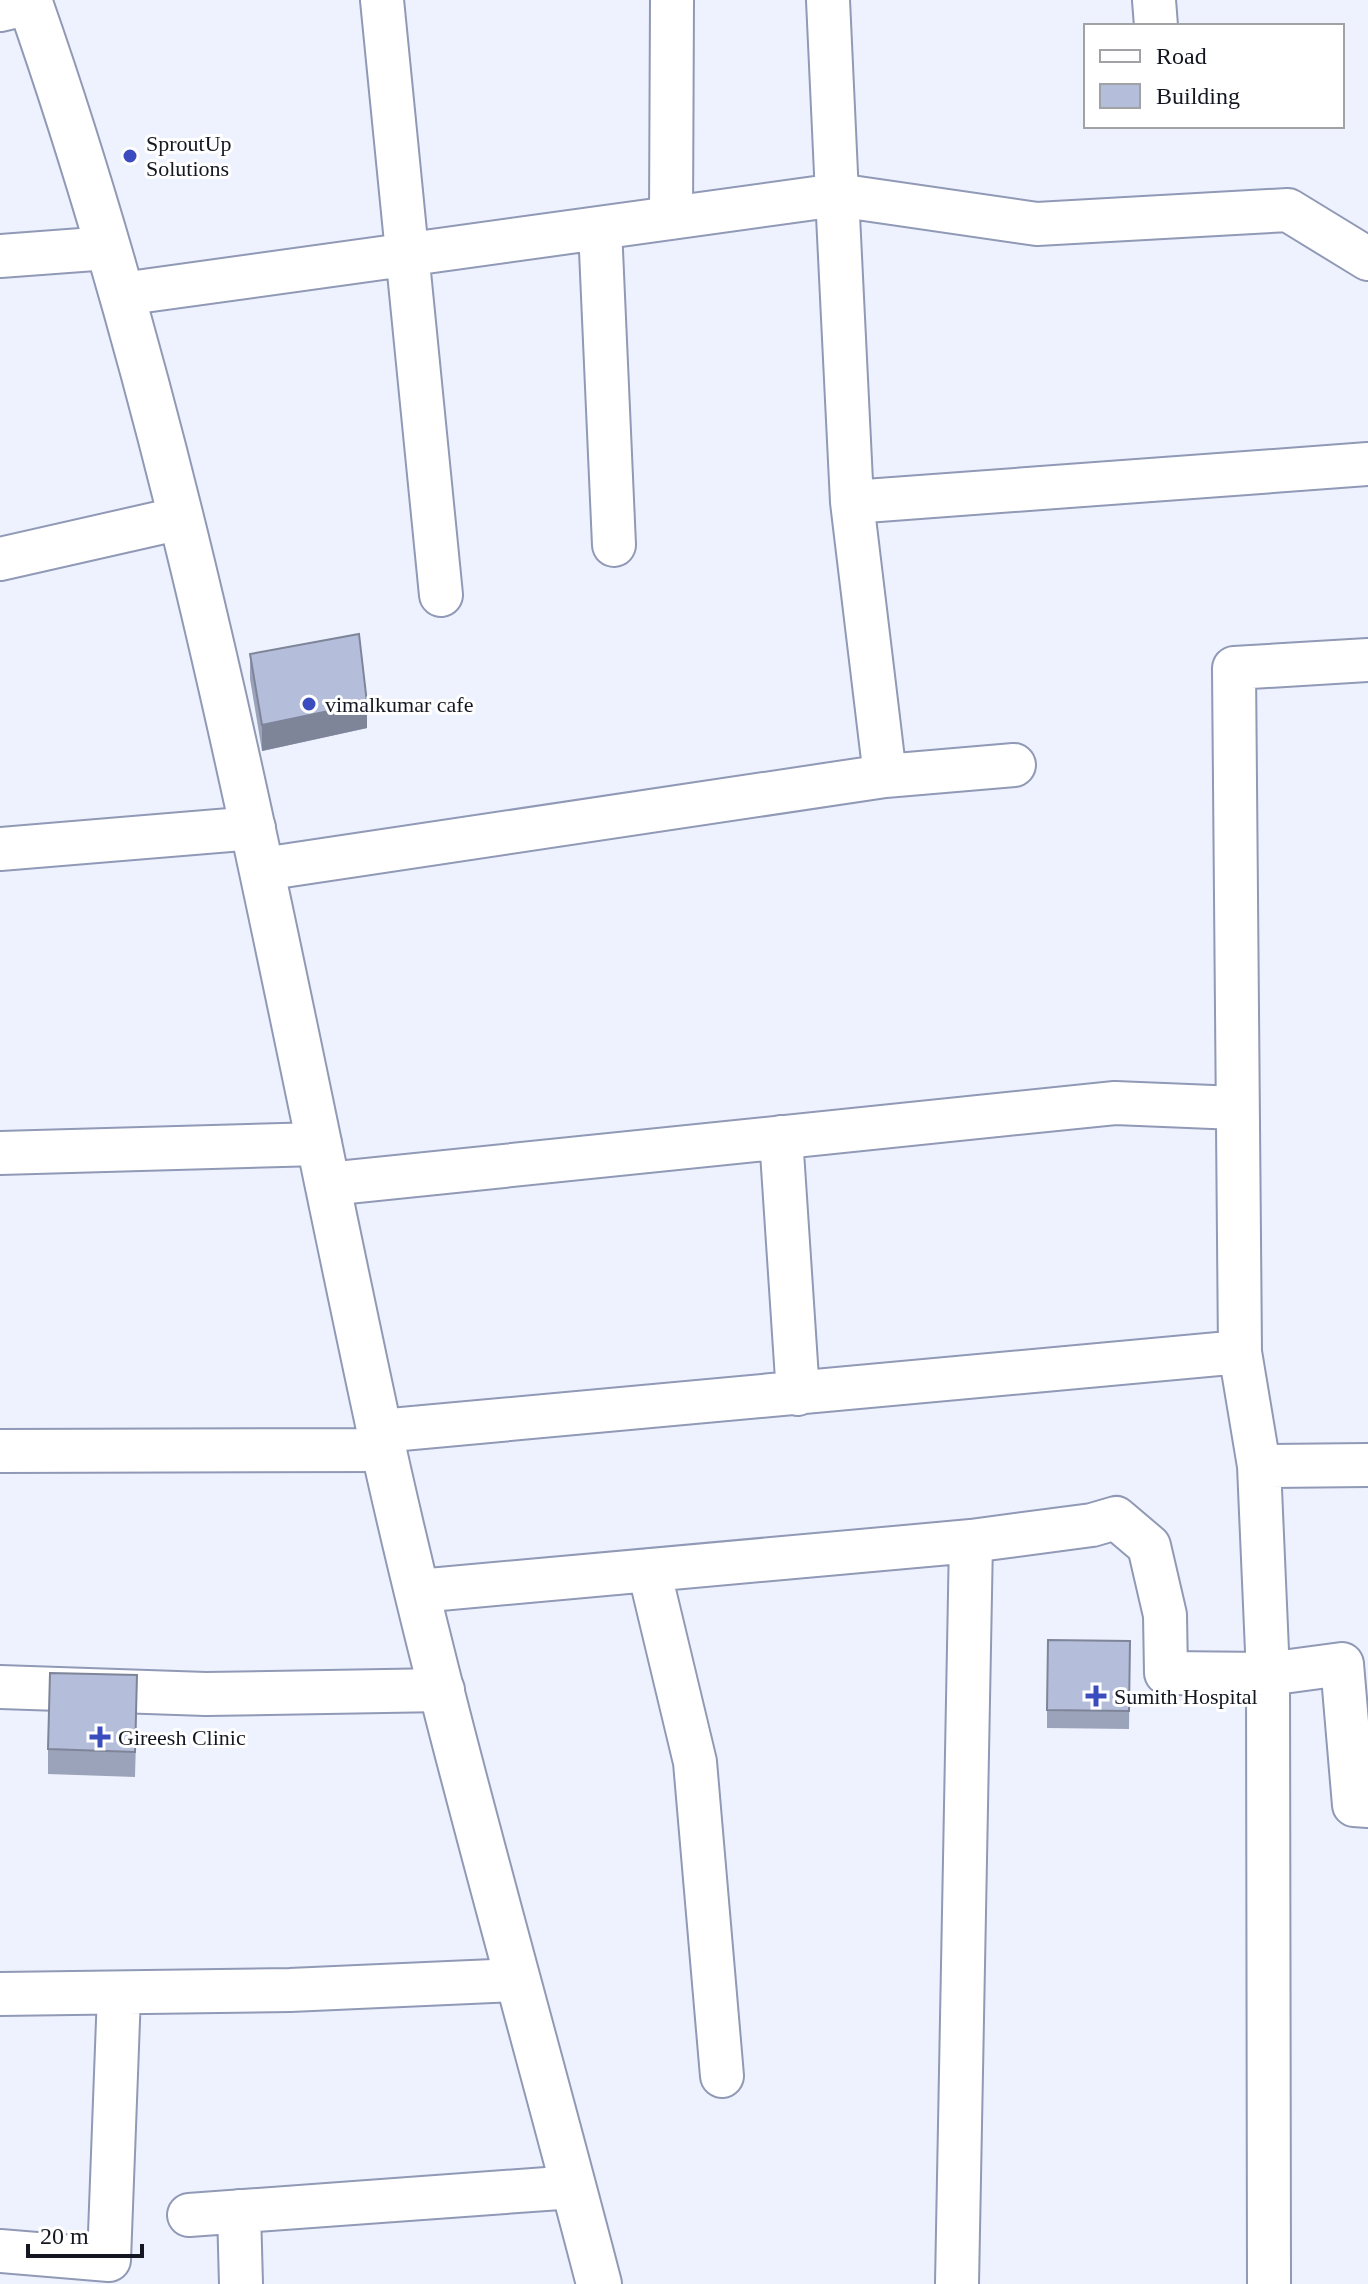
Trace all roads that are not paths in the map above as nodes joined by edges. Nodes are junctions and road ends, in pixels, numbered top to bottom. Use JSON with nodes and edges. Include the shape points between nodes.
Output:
{"nodes":[{"id":1,"x":382,"y":0,"type":"edge"},
{"id":2,"x":672,"y":0,"type":"edge"},
{"id":3,"x":828,"y":0,"type":"edge"},
{"id":4,"x":1154,"y":0,"type":"edge"},
{"id":5,"x":20,"y":4,"type":"edge"},
{"id":6,"x":1156,"y":24,"type":"edge"},
{"id":7,"x":837,"y":195,"type":"junction"},
{"id":8,"x":671,"y":218,"type":"junction"},
{"id":9,"x":600,"y":228,"type":"junction"},
{"id":10,"x":108,"y":248,"type":"junction"},
{"id":11,"x":406,"y":255,"type":"junction"},
{"id":12,"x":0,"y":256,"type":"edge"},
{"id":13,"x":1368,"y":259,"type":"edge"},
{"id":14,"x":122,"y":294,"type":"junction"},
{"id":15,"x":1368,"y":464,"type":"edge"},
{"id":16,"x":852,"y":502,"type":"junction"},
{"id":17,"x":181,"y":518,"type":"junction"},
{"id":18,"x":614,"y":545,"type":"dead end"},
{"id":19,"x":0,"y":559,"type":"edge"},
{"id":20,"x":441,"y":595,"type":"dead end"},
{"id":21,"x":1368,"y":660,"type":"edge"},
{"id":22,"x":1014,"y":765,"type":"dead end"},
{"id":23,"x":885,"y":776,"type":"junction"},
{"id":24,"x":0,"y":849,"type":"edge"},
{"id":25,"x":258,"y":849,"type":"junction"},
{"id":26,"x":1237,"y":1108,"type":"junction"},
{"id":27,"x":781,"y":1137,"type":"junction"},
{"id":28,"x":0,"y":1153,"type":"edge"},
{"id":29,"x":324,"y":1164,"type":"junction"},
{"id":30,"x":1240,"y":1352,"type":"junction"},
{"id":31,"x":798,"y":1394,"type":"junction"},
{"id":32,"x":382,"y":1440,"type":"junction"},
{"id":33,"x":0,"y":1451,"type":"edge"},
{"id":34,"x":1368,"y":1465,"type":"edge"},
{"id":35,"x":1259,"y":1466,"type":"junction"},
{"id":36,"x":971,"y":1541,"type":"junction"},
{"id":37,"x":649,"y":1570,"type":"junction"},
{"id":38,"x":418,"y":1591,"type":"junction"},
{"id":39,"x":1355,"y":1663,"type":"edge"},
{"id":40,"x":1268,"y":1674,"type":"junction"},
{"id":41,"x":0,"y":1687,"type":"edge"},
{"id":42,"x":443,"y":1690,"type":"junction"},
{"id":43,"x":1368,"y":1806,"type":"edge"},
{"id":44,"x":518,"y":1980,"type":"junction"},
{"id":45,"x":0,"y":1994,"type":"edge"},
{"id":46,"x":119,"y":1994,"type":"junction"},
{"id":47,"x":722,"y":2076,"type":"dead end"},
{"id":48,"x":574,"y":2187,"type":"junction"},
{"id":49,"x":239,"y":2211,"type":"junction"},
{"id":50,"x":189,"y":2215,"type":"dead end"},
{"id":51,"x":0,"y":2251,"type":"edge"},
{"id":52,"x":241,"y":2284,"type":"edge"},
{"id":53,"x":599,"y":2284,"type":"edge"},
{"id":54,"x":957,"y":2284,"type":"edge"},
{"id":55,"x":1269,"y":2284,"type":"edge"}],
"edges":[{"from":1,"to":11,"type":"street"},
{"from":2,"to":8,"type":"street"},
{"from":3,"to":7,"type":"street"},
{"from":4,"to":6,"type":"street"},
{"from":5,"to":10,"type":"main road","via":[[64,98]]},
{"from":7,"to":8,"type":"street"},
{"from":7,"to":13,"type":"street","via":[[1037,224],[1288,210]]},
{"from":7,"to":16,"type":"street"},
{"from":8,"to":9,"type":"street"},
{"from":9,"to":11,"type":"street"},
{"from":9,"to":18,"type":"street"},
{"from":10,"to":12,"type":"street"},
{"from":10,"to":14,"type":"main road"},
{"from":11,"to":14,"type":"street"},
{"from":11,"to":20,"type":"street"},
{"from":14,"to":17,"type":"main road"},
{"from":15,"to":16,"type":"street"},
{"from":16,"to":23,"type":"street"},
{"from":17,"to":19,"type":"street"},
{"from":17,"to":25,"type":"main road"},
{"from":21,"to":26,"type":"street","via":[[1234,668]]},
{"from":22,"to":23,"type":"street"},
{"from":23,"to":25,"type":"street"},
{"from":24,"to":25,"type":"street"},
{"from":25,"to":29,"type":"main road"},
{"from":26,"to":27,"type":"street","via":[[1115,1103]]},
{"from":26,"to":30,"type":"street"},
{"from":27,"to":29,"type":"street"},
{"from":27,"to":31,"type":"street"},
{"from":28,"to":29,"type":"street"},
{"from":29,"to":32,"type":"main road"},
{"from":30,"to":31,"type":"street"},
{"from":30,"to":35,"type":"street"},
{"from":31,"to":32,"type":"street"},
{"from":32,"to":33,"type":"street"},
{"from":32,"to":38,"type":"main road"},
{"from":34,"to":35,"type":"street"},
{"from":35,"to":40,"type":"street"},
{"from":36,"to":37,"type":"street"},
{"from":36,"to":40,"type":"street","via":[[1116,1518],[1149,1546],[1165,1615],[1166,1673]]},
{"from":36,"to":54,"type":"street"},
{"from":37,"to":38,"type":"street"},
{"from":37,"to":47,"type":"street","via":[[695,1762]]},
{"from":38,"to":42,"type":"main road"},
{"from":39,"to":40,"type":"street"},
{"from":39,"to":43,"type":"street","via":[[1354,1805]]},
{"from":40,"to":55,"type":"street"},
{"from":41,"to":42,"type":"street","via":[[206,1694]]},
{"from":42,"to":44,"type":"main road"},
{"from":44,"to":46,"type":"street"},
{"from":44,"to":48,"type":"main road"},
{"from":45,"to":46,"type":"street"},
{"from":46,"to":51,"type":"street","via":[[109,2260]]},
{"from":48,"to":49,"type":"street"},
{"from":48,"to":53,"type":"main road"},
{"from":49,"to":50,"type":"street"},
{"from":49,"to":52,"type":"street"}]}
